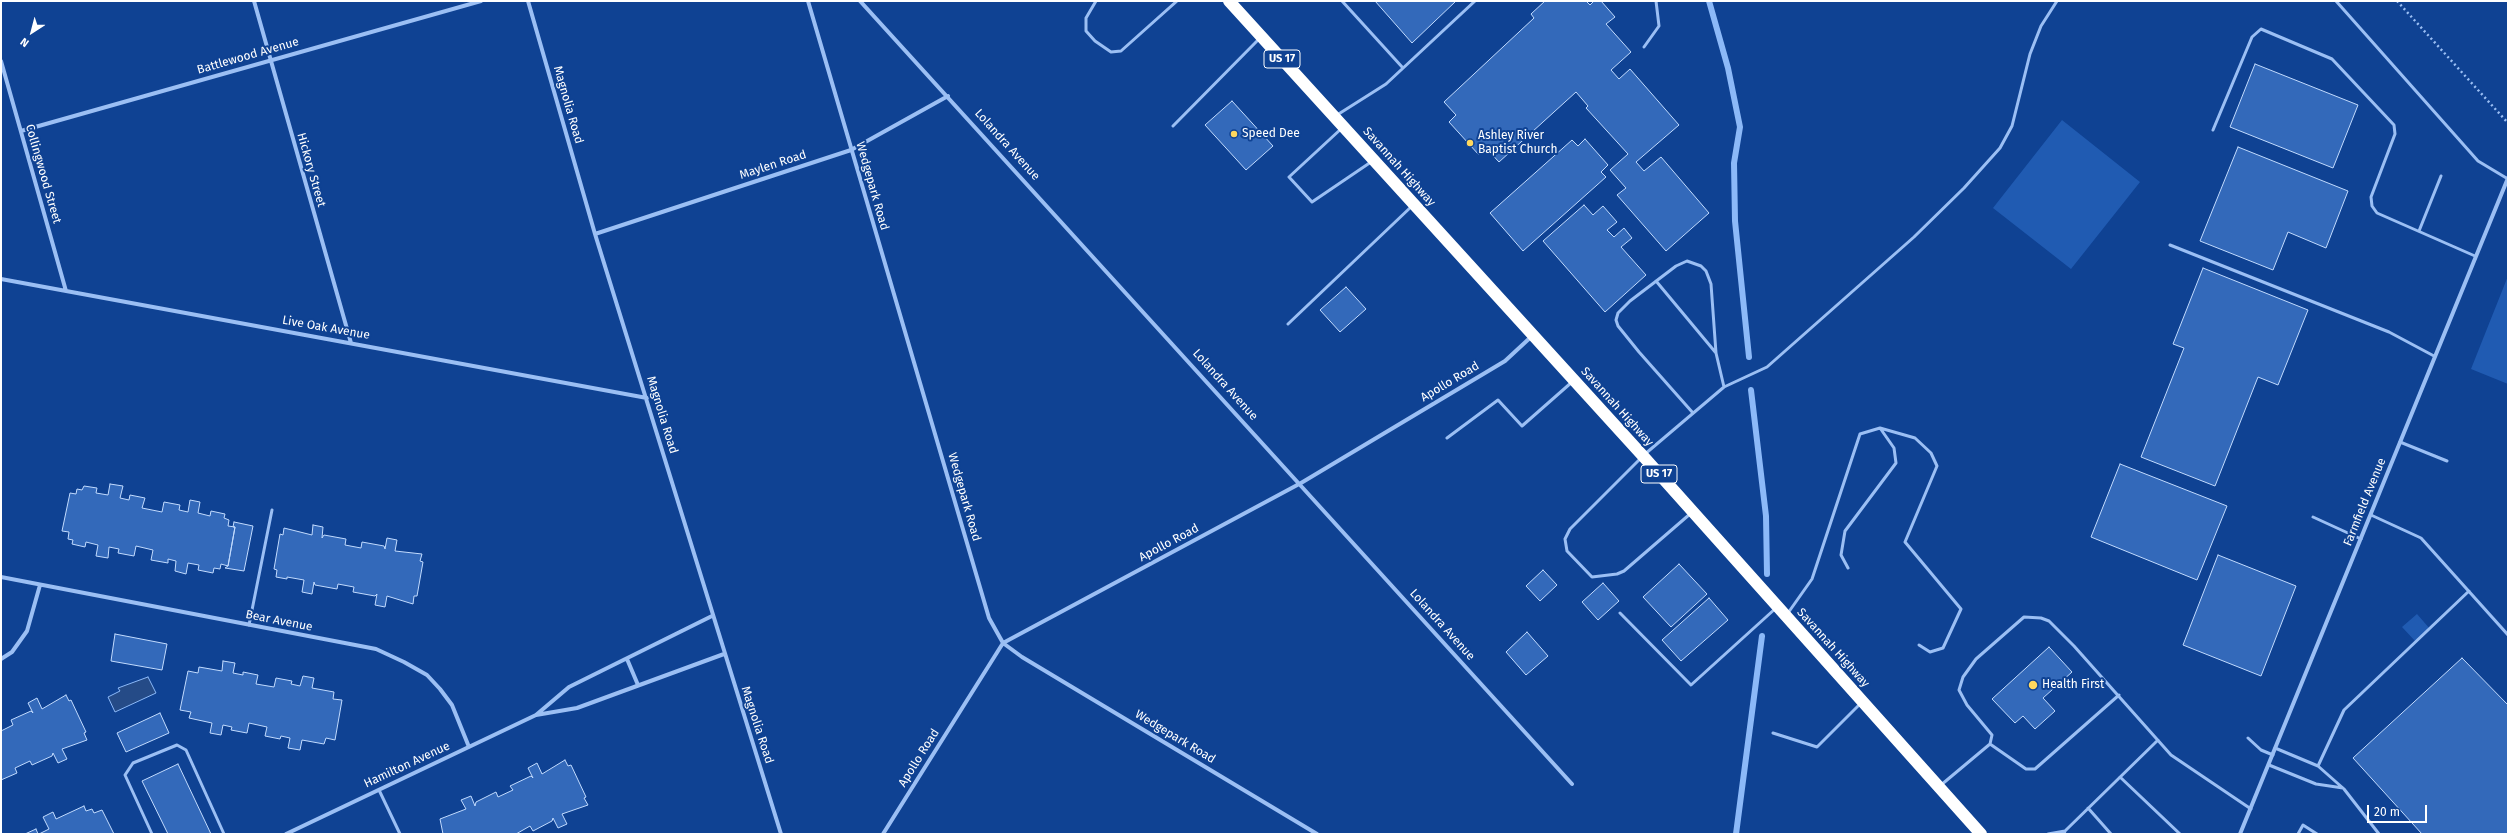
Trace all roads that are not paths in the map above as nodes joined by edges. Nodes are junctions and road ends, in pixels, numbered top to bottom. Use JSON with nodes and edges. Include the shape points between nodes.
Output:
{"nodes":[{"id":1,"x":254,"y":1,"type":"edge"},
{"id":2,"x":482,"y":1,"type":"edge"},
{"id":3,"x":528,"y":1,"type":"edge"},
{"id":4,"x":808,"y":1,"type":"edge"},
{"id":5,"x":860,"y":1,"type":"edge"},
{"id":6,"x":1096,"y":1,"type":"edge"},
{"id":7,"x":1177,"y":1,"type":"edge"},
{"id":8,"x":1229,"y":1,"type":"edge"},
{"id":9,"x":1342,"y":1,"type":"edge"},
{"id":10,"x":1475,"y":1,"type":"edge"},
{"id":11,"x":1656,"y":1,"type":"edge"},
{"id":12,"x":2057,"y":1,"type":"edge"},
{"id":13,"x":2336,"y":1,"type":"edge"},
{"id":14,"x":1261,"y":36,"type":"junction"},
{"id":15,"x":1644,"y":46,"type":"dead end"},
{"id":16,"x":270,"y":60,"type":"junction"},
{"id":17,"x":1,"y":61,"type":"edge"},
{"id":18,"x":1403,"y":68,"type":"junction"},
{"id":19,"x":948,"y":96,"type":"junction"},
{"id":20,"x":1334,"y":117,"type":"junction"},
{"id":21,"x":1173,"y":126,"type":"dead end"},
{"id":22,"x":1343,"y":127,"type":"junction"},
{"id":23,"x":2213,"y":130,"type":"dead end"},
{"id":24,"x":21,"y":131,"type":"junction"},
{"id":25,"x":851,"y":150,"type":"junction"},
{"id":26,"x":1374,"y":161,"type":"junction"},
{"id":27,"x":2441,"y":176,"type":"dead end"},
{"id":28,"x":2508,"y":178,"type":"edge"},
{"id":29,"x":1414,"y":205,"type":"junction"},
{"id":30,"x":2419,"y":230,"type":"junction"},
{"id":31,"x":595,"y":234,"type":"junction"},
{"id":32,"x":2170,"y":245,"type":"dead end"},
{"id":33,"x":2475,"y":256,"type":"junction"},
{"id":34,"x":1,"y":279,"type":"edge"},
{"id":35,"x":1656,"y":281,"type":"junction"},
{"id":36,"x":66,"y":291,"type":"junction"},
{"id":37,"x":1288,"y":324,"type":"dead end"},
{"id":38,"x":1532,"y":336,"type":"junction"},
{"id":39,"x":351,"y":343,"type":"junction"},
{"id":40,"x":1716,"y":353,"type":"junction"},
{"id":41,"x":2434,"y":356,"type":"junction"},
{"id":42,"x":1574,"y":381,"type":"junction"},
{"id":43,"x":1724,"y":386,"type":"junction"},
{"id":44,"x":647,"y":398,"type":"junction"},
{"id":45,"x":1693,"y":413,"type":"junction"},
{"id":46,"x":1880,"y":428,"type":"junction"},
{"id":47,"x":1447,"y":438,"type":"dead end"},
{"id":48,"x":2400,"y":442,"type":"junction"},
{"id":49,"x":1643,"y":456,"type":"junction"},
{"id":50,"x":2447,"y":461,"type":"dead end"},
{"id":51,"x":1301,"y":483,"type":"junction"},
{"id":52,"x":272,"y":510,"type":"dead end"},
{"id":53,"x":1693,"y":512,"type":"junction"},
{"id":54,"x":2371,"y":515,"type":"junction"},
{"id":55,"x":2313,"y":518,"type":"dead end"},
{"id":56,"x":2362,"y":539,"type":"junction"},
{"id":57,"x":1848,"y":568,"type":"dead end"},
{"id":58,"x":1,"y":577,"type":"edge"},
{"id":59,"x":40,"y":585,"type":"junction"},
{"id":60,"x":2469,"y":591,"type":"junction"},
{"id":61,"x":1777,"y":606,"type":"junction"},
{"id":62,"x":1620,"y":613,"type":"dead end"},
{"id":63,"x":712,"y":616,"type":"junction"},
{"id":64,"x":1786,"y":616,"type":"junction"},
{"id":65,"x":249,"y":625,"type":"junction"},
{"id":66,"x":2508,"y":635,"type":"edge"},
{"id":67,"x":1003,"y":643,"type":"junction"},
{"id":68,"x":1919,"y":645,"type":"dead end"},
{"id":69,"x":724,"y":654,"type":"junction"},
{"id":70,"x":627,"y":658,"type":"junction"},
{"id":71,"x":1,"y":659,"type":"edge"},
{"id":72,"x":638,"y":685,"type":"junction"},
{"id":73,"x":2119,"y":695,"type":"junction"},
{"id":74,"x":1862,"y":701,"type":"junction"},
{"id":75,"x":536,"y":715,"type":"junction"},
{"id":76,"x":1772,"y":733,"type":"dead end"},
{"id":77,"x":2248,"y":738,"type":"dead end"},
{"id":78,"x":2158,"y":740,"type":"junction"},
{"id":79,"x":1990,"y":744,"type":"junction"},
{"id":80,"x":469,"y":747,"type":"junction"},
{"id":81,"x":2275,"y":748,"type":"junction"},
{"id":82,"x":2273,"y":756,"type":"junction"},
{"id":83,"x":2269,"y":765,"type":"junction"},
{"id":84,"x":2318,"y":766,"type":"junction"},
{"id":85,"x":2120,"y":777,"type":"junction"},
{"id":86,"x":1572,"y":784,"type":"dead end"},
{"id":87,"x":1939,"y":787,"type":"junction"},
{"id":88,"x":2344,"y":789,"type":"junction"},
{"id":89,"x":379,"y":790,"type":"junction"},
{"id":90,"x":2088,"y":808,"type":"junction"},
{"id":91,"x":2251,"y":809,"type":"junction"},
{"id":92,"x":2375,"y":830,"type":"junction"},
{"id":93,"x":2064,"y":833,"type":"edge"},
{"id":94,"x":152,"y":834,"type":"edge"},
{"id":95,"x":224,"y":834,"type":"edge"},
{"id":96,"x":286,"y":834,"type":"edge"},
{"id":97,"x":400,"y":834,"type":"edge"},
{"id":98,"x":781,"y":834,"type":"edge"},
{"id":99,"x":883,"y":834,"type":"edge"},
{"id":100,"x":1317,"y":834,"type":"edge"},
{"id":101,"x":1981,"y":834,"type":"edge"},
{"id":102,"x":2048,"y":834,"type":"edge"},
{"id":103,"x":2111,"y":834,"type":"edge"},
{"id":104,"x":2180,"y":834,"type":"edge"},
{"id":105,"x":2240,"y":834,"type":"edge"},
{"id":106,"x":2298,"y":834,"type":"edge"},
{"id":107,"x":2317,"y":834,"type":"edge"},
{"id":108,"x":2371,"y":834,"type":"edge"},
{"id":109,"x":2379,"y":834,"type":"edge"}],
"edges":[{"from":1,"to":16,"type":"street","name":"Hickory Street"},
{"from":2,"to":16,"type":"street","name":"Battlewood Avenue"},
{"from":3,"to":31,"type":"street","name":"Magnolia Road"},
{"from":4,"to":25,"type":"street","name":"Wedgepark Road"},
{"from":5,"to":19,"type":"street","name":"Lolandra Avenue"},
{"from":6,"to":7,"type":"lane","via":[[1086,18],[1086,31],[1099,45],[1111,52],[1121,51]]},
{"from":8,"to":14,"type":"highway","name":"Savannah Highway","number":"US 17"},
{"from":9,"to":18,"type":"lane"},
{"from":10,"to":18,"type":"lane"},
{"from":11,"to":15,"type":"lane","via":[[1658,26]]},
{"from":12,"to":43,"type":"lane","via":[[2041,26],[2030,54],[2012,126],[2000,148],[1914,237],[1767,367]]},
{"from":13,"to":28,"type":"lane","via":[[2478,161]]},
{"from":14,"to":20,"type":"highway","name":"Savannah Highway","number":"US 17"},
{"from":14,"to":21,"type":"lane"},
{"from":16,"to":24,"type":"street","name":"Battlewood Avenue"},
{"from":16,"to":39,"type":"street","name":"Hickory Street"},
{"from":17,"to":24,"type":"street","name":"Collingwood Street"},
{"from":18,"to":20,"type":"lane","via":[[1386,84]]},
{"from":19,"to":25,"type":"street","name":"Maylen Road"},
{"from":19,"to":51,"type":"street","name":"Lolandra Avenue"},
{"from":20,"to":22,"type":"highway","name":"Savannah Highway","number":"US 17"},
{"from":22,"to":26,"type":"highway","name":"Savannah Highway","number":"US 17"},
{"from":22,"to":26,"type":"lane","via":[[1289,177],[1312,202]]},
{"from":23,"to":30,"type":"lane","via":[[2252,37],[2261,29],[2332,59],[2394,125],[2395,134],[2371,197],[2372,206],[2377,213]]},
{"from":24,"to":36,"type":"street","name":"Collingwood Street"},
{"from":25,"to":31,"type":"street","name":"Maylen Road"},
{"from":25,"to":67,"type":"street","name":"Wedgepark Road","via":[[989,618]]},
{"from":26,"to":29,"type":"highway","name":"Savannah Highway","number":"US 17"},
{"from":27,"to":30,"type":"lane"},
{"from":28,"to":33,"type":"street","name":"Farmfield Avenue"},
{"from":29,"to":37,"type":"lane"},
{"from":29,"to":38,"type":"highway","name":"Savannah Highway","number":"US 17"},
{"from":30,"to":33,"type":"lane"},
{"from":31,"to":44,"type":"street","name":"Magnolia Road"},
{"from":32,"to":41,"type":"lane","via":[[2389,332]]},
{"from":33,"to":41,"type":"street","name":"Farmfield Avenue"},
{"from":34,"to":36,"type":"street","name":"Live Oak Avenue"},
{"from":35,"to":40,"type":"lane"},
{"from":35,"to":40,"type":"lane","via":[[1687,261],[1701,266],[1706,272],[1711,284]]},
{"from":35,"to":45,"type":"lane","via":[[1618,312],[1616,320],[1635,347]]},
{"from":36,"to":39,"type":"street","name":"Live Oak Avenue"},
{"from":38,"to":42,"type":"highway","name":"Savannah Highway","number":"US 17"},
{"from":38,"to":51,"type":"street","name":"Apollo Road","via":[[1504,361]]},
{"from":39,"to":44,"type":"street","name":"Live Oak Avenue"},
{"from":40,"to":43,"type":"lane"},
{"from":41,"to":48,"type":"street","name":"Farmfield Avenue"},
{"from":42,"to":47,"type":"lane","via":[[1522,426],[1498,400]]},
{"from":42,"to":49,"type":"highway","name":"Savannah Highway","number":"US 17"},
{"from":43,"to":45,"type":"lane"},
{"from":44,"to":63,"type":"street","name":"Magnolia Road"},
{"from":45,"to":49,"type":"lane"},
{"from":46,"to":57,"type":"lane","via":[[1894,448],[1896,463],[1845,531],[1841,555]]},
{"from":46,"to":64,"type":"lane","via":[[1860,434],[1812,580]]},
{"from":46,"to":68,"type":"lane","via":[[1915,438],[1931,453],[1937,466],[1905,542],[1961,609],[1943,648],[1930,652]]},
{"from":48,"to":50,"type":"lane"},
{"from":48,"to":54,"type":"street","name":"Farmfield Avenue"},
{"from":49,"to":53,"type":"highway","name":"Savannah Highway","number":"US 17"},
{"from":49,"to":53,"type":"lane","via":[[1570,529],[1565,540],[1567,551],[1592,577],[1617,574],[1624,571]]},
{"from":51,"to":67,"type":"street","name":"Apollo Road"},
{"from":51,"to":86,"type":"street","name":"Lolandra Avenue"},
{"from":52,"to":65,"type":"lane"},
{"from":53,"to":61,"type":"highway","name":"Savannah Highway","number":"US 17"},
{"from":54,"to":56,"type":"street","name":"Farmfield Avenue"},
{"from":54,"to":60,"type":"lane","via":[[2421,538]]},
{"from":55,"to":56,"type":"lane"},
{"from":56,"to":81,"type":"street","name":"Farmfield Avenue"},
{"from":58,"to":59,"type":"street","name":"Bear Avenue"},
{"from":59,"to":65,"type":"street","name":"Bear Avenue"},
{"from":59,"to":71,"type":"street","via":[[27,631],[12,652]]},
{"from":60,"to":66,"type":"lane"},
{"from":60,"to":84,"type":"lane","via":[[2344,710]]},
{"from":61,"to":62,"type":"lane","via":[[1691,685]]},
{"from":61,"to":64,"type":"highway","name":"Savannah Highway","number":"US 17"},
{"from":63,"to":69,"type":"street","name":"Magnolia Road"},
{"from":63,"to":70,"type":"street","name":"Hamilton Avenue"},
{"from":64,"to":74,"type":"highway","name":"Savannah Highway","number":"US 17"},
{"from":65,"to":80,"type":"street","name":"Bear Avenue","via":[[376,649],[404,662],[427,675],[440,689],[452,705]]},
{"from":67,"to":99,"type":"street","name":"Apollo Road"},
{"from":67,"to":100,"type":"street","name":"Wedgepark Road","via":[[1022,657]]},
{"from":69,"to":72,"type":"street","name":"Hamilton Avenue"},
{"from":69,"to":98,"type":"street","name":"Magnolia Road"},
{"from":70,"to":72,"type":"street"},
{"from":70,"to":75,"type":"street","name":"Hamilton Avenue","via":[[569,687]]},
{"from":72,"to":75,"type":"street","name":"Hamilton Avenue","via":[[577,708]]},
{"from":73,"to":78,"type":"lane"},
{"from":73,"to":79,"type":"lane","via":[[2034,769],[2026,769]]},
{"from":73,"to":79,"type":"lane","via":[[2049,621],[2024,617],[1976,659],[1963,677],[1959,690],[1967,705],[1992,735]]},
{"from":74,"to":76,"type":"lane","via":[[1817,747]]},
{"from":74,"to":87,"type":"highway","name":"Savannah Highway","number":"US 17"},
{"from":75,"to":80,"type":"street","name":"Hamilton Avenue"},
{"from":77,"to":82,"type":"lane","via":[[2261,750]]},
{"from":78,"to":85,"type":"lane"},
{"from":78,"to":91,"type":"lane","via":[[2171,755]]},
{"from":79,"to":87,"type":"lane"},
{"from":80,"to":89,"type":"street","name":"Hamilton Avenue"},
{"from":81,"to":82,"type":"street","name":"Farmfield Avenue"},
{"from":81,"to":84,"type":"lane"},
{"from":82,"to":83,"type":"street","name":"Farmfield Avenue"},
{"from":83,"to":88,"type":"lane","via":[[2316,784]]},
{"from":83,"to":91,"type":"street","name":"Farmfield Avenue"},
{"from":84,"to":88,"type":"lane"},
{"from":85,"to":90,"type":"lane"},
{"from":85,"to":104,"type":"lane"},
{"from":87,"to":101,"type":"highway","name":"Savannah Highway","number":"US 17"},
{"from":88,"to":92,"type":"lane"},
{"from":89,"to":96,"type":"street","name":"Hamilton Avenue"},
{"from":89,"to":97,"type":"lane"},
{"from":90,"to":93,"type":"lane"},
{"from":90,"to":103,"type":"lane"},
{"from":91,"to":105,"type":"street","name":"Farmfield Avenue"},
{"from":92,"to":108,"type":"lane"},
{"from":92,"to":109,"type":"lane"},
{"from":93,"to":102,"type":"lane"},
{"from":94,"to":95,"type":"lane","via":[[125,775],[133,763],[177,745],[186,750]]},
{"from":106,"to":107,"type":"lane","via":[[2303,825]]}]}
